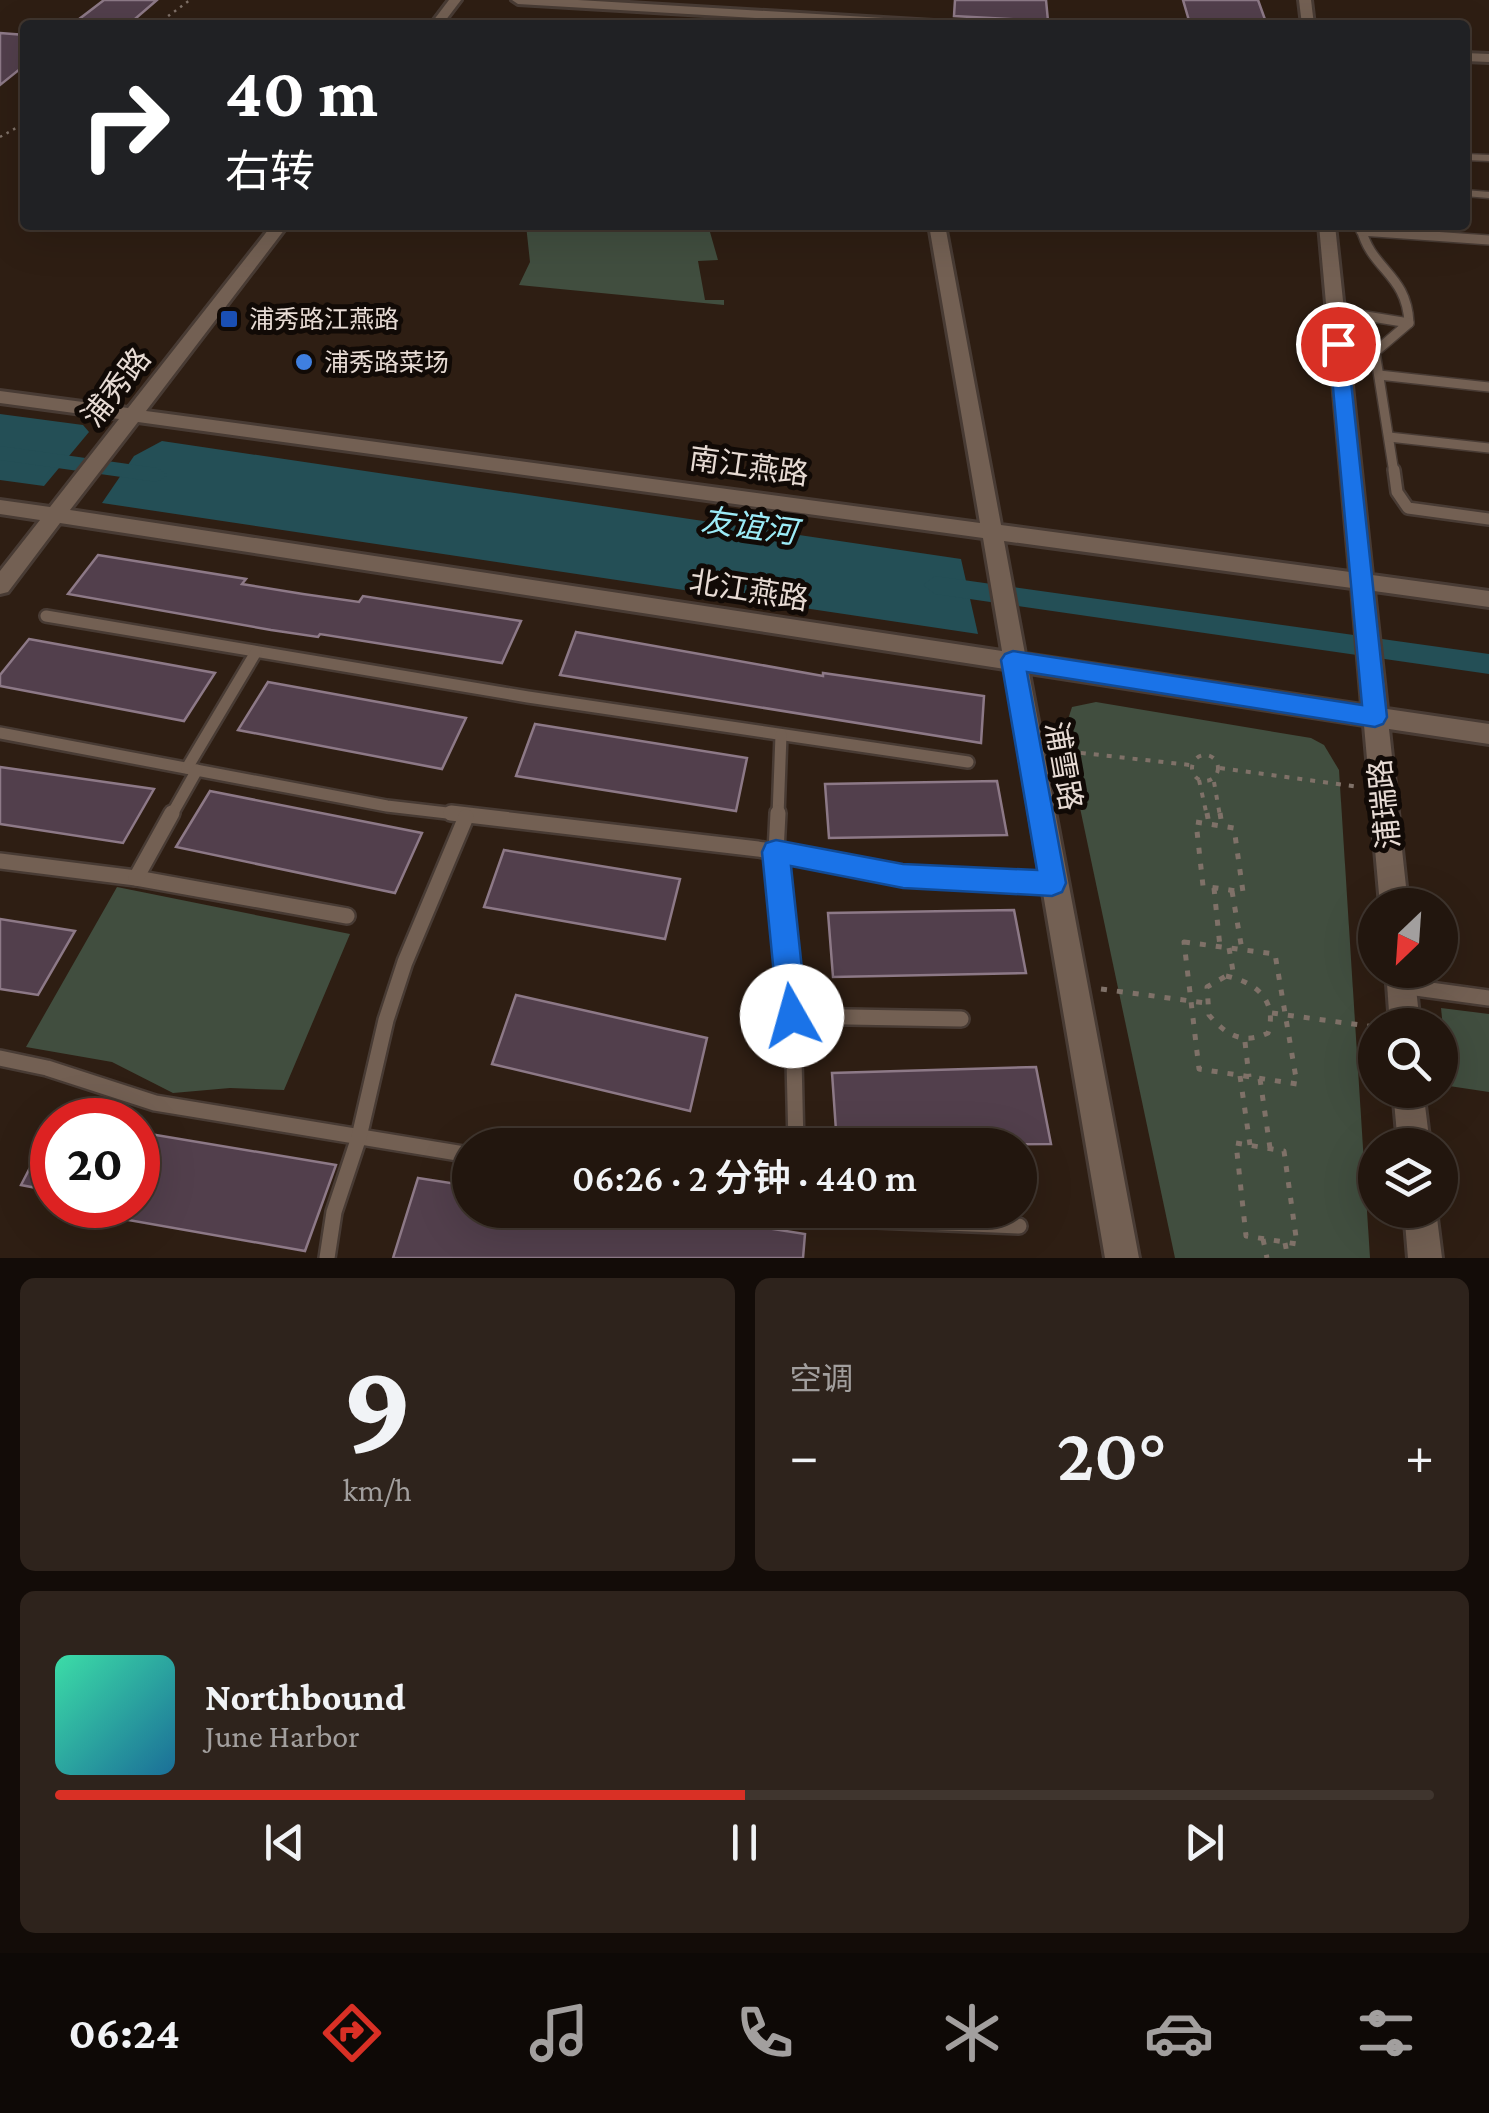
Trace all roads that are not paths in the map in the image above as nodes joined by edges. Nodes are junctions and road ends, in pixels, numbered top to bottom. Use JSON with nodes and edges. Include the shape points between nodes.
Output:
{"nodes":[{"id":1,"x":455,"y":0,"type":"edge"},
{"id":2,"x":518,"y":0,"type":"edge"},
{"id":3,"x":440,"y":20,"type":"edge"},
{"id":4,"x":900,"y":20,"type":"edge"},
{"id":5,"x":276,"y":230,"type":"edge"},
{"id":6,"x":938,"y":230,"type":"edge"},
{"id":7,"x":1327,"y":230,"type":"edge"},
{"id":8,"x":1361,"y":230,"type":"edge"},
{"id":9,"x":1382,"y":230,"type":"edge"},
{"id":10,"x":1489,"y":240,"type":"edge"},
{"id":11,"x":1335,"y":311,"type":"junction"},
{"id":12,"x":1409,"y":323,"type":"junction"},
{"id":13,"x":1379,"y":374,"type":"junction"},
{"id":14,"x":1489,"y":387,"type":"edge"},
{"id":15,"x":0,"y":397,"type":"edge"},
{"id":16,"x":133,"y":414,"type":"junction"},
{"id":17,"x":1389,"y":437,"type":"junction"},
{"id":18,"x":1489,"y":448,"type":"edge"},
{"id":19,"x":0,"y":507,"type":"edge"},
{"id":20,"x":61,"y":507,"type":"junction"},
{"id":21,"x":1489,"y":518,"type":"edge"},
{"id":22,"x":990,"y":529,"type":"junction"},
{"id":23,"x":1361,"y":581,"type":"junction"},
{"id":24,"x":0,"y":586,"type":"edge"},
{"id":25,"x":1489,"y":599,"type":"edge"},
{"id":26,"x":46,"y":616,"type":"dead end"},
{"id":27,"x":1011,"y":650,"type":"junction"},
{"id":28,"x":256,"y":652,"type":"junction"},
{"id":29,"x":1374,"y":705,"type":"junction"},
{"id":30,"x":0,"y":733,"type":"edge"},
{"id":31,"x":781,"y":734,"type":"junction"},
{"id":32,"x":1489,"y":734,"type":"edge"},
{"id":33,"x":968,"y":762,"type":"dead end"},
{"id":34,"x":192,"y":769,"type":"junction"},
{"id":35,"x":466,"y":817,"type":"junction"},
{"id":36,"x":776,"y":852,"type":"junction"},
{"id":37,"x":0,"y":861,"type":"edge"},
{"id":38,"x":136,"y":878,"type":"junction"},
{"id":39,"x":1052,"y":883,"type":"junction"},
{"id":40,"x":1392,"y":888,"type":"edge"},
{"id":41,"x":346,"y":916,"type":"dead end"},
{"id":42,"x":1444,"y":988,"type":"edge"},
{"id":43,"x":1489,"y":998,"type":"edge"},
{"id":44,"x":792,"y":1016,"type":"junction"},
{"id":45,"x":960,"y":1019,"type":"dead end"},
{"id":46,"x":0,"y":1058,"type":"edge"},
{"id":47,"x":795,"y":1128,"type":"edge"},
{"id":48,"x":359,"y":1137,"type":"junction"},
{"id":49,"x":452,"y":1152,"type":"edge"},
{"id":50,"x":1422,"y":1228,"type":"edge"},
{"id":51,"x":327,"y":1258,"type":"edge"},
{"id":52,"x":1122,"y":1258,"type":"edge"},
{"id":53,"x":1425,"y":1258,"type":"edge"}],
"edges":[{"from":1,"to":3,"type":"street"},
{"from":2,"to":4,"type":"street"},
{"from":5,"to":16,"type":"street","name":"浦秀路"},
{"from":6,"to":22,"type":"street","name":"浦雪路"},
{"from":7,"to":11,"type":"street","name":"浦瑞路"},
{"from":8,"to":12,"type":"lane","via":[[1407,298]]},
{"from":9,"to":10,"type":"lane"},
{"from":11,"to":12,"type":"lane"},
{"from":11,"to":23,"type":"street","name":"浦瑞路"},
{"from":12,"to":13,"type":"lane","via":[[1374,352]]},
{"from":13,"to":14,"type":"lane"},
{"from":13,"to":17,"type":"lane"},
{"from":15,"to":16,"type":"street","name":"南江燕路"},
{"from":16,"to":20,"type":"street","name":"浦秀路"},
{"from":16,"to":22,"type":"street","name":"南江燕路"},
{"from":17,"to":18,"type":"lane"},
{"from":17,"to":21,"type":"lane","via":[[1397,492],[1408,508]]},
{"from":19,"to":20,"type":"street","name":"北江燕路"},
{"from":20,"to":24,"type":"street","name":"浦秀路"},
{"from":20,"to":27,"type":"street","name":"北江燕路"},
{"from":22,"to":23,"type":"street","name":"南江燕路"},
{"from":22,"to":27,"type":"street","name":"浦雪路"},
{"from":23,"to":25,"type":"street","name":"南江燕路"},
{"from":23,"to":29,"type":"street","name":"浦瑞路"},
{"from":26,"to":28,"type":"lane"},
{"from":27,"to":29,"type":"street","name":"北江燕路"},
{"from":27,"to":39,"type":"street","name":"浦雪路"},
{"from":28,"to":31,"type":"lane"},
{"from":28,"to":34,"type":"lane"},
{"from":29,"to":32,"type":"street","name":"北江燕路"},
{"from":29,"to":40,"type":"street","name":"浦瑞路"},
{"from":30,"to":34,"type":"lane"},
{"from":31,"to":33,"type":"lane"},
{"from":31,"to":36,"type":"lane"},
{"from":34,"to":35,"type":"lane"},
{"from":34,"to":38,"type":"lane"},
{"from":35,"to":36,"type":"lane"},
{"from":35,"to":48,"type":"lane","via":[[405,962]]},
{"from":36,"to":39,"type":"lane","via":[[903,876]]},
{"from":36,"to":44,"type":"lane"},
{"from":37,"to":38,"type":"lane"},
{"from":38,"to":41,"type":"lane"},
{"from":39,"to":52,"type":"street","name":"浦雪路"},
{"from":42,"to":43,"type":"lane"},
{"from":44,"to":45,"type":"lane"},
{"from":44,"to":47,"type":"lane"},
{"from":46,"to":48,"type":"lane","via":[[155,1104]]},
{"from":48,"to":49,"type":"lane"},
{"from":48,"to":51,"type":"lane"},
{"from":50,"to":53,"type":"street"}]}
